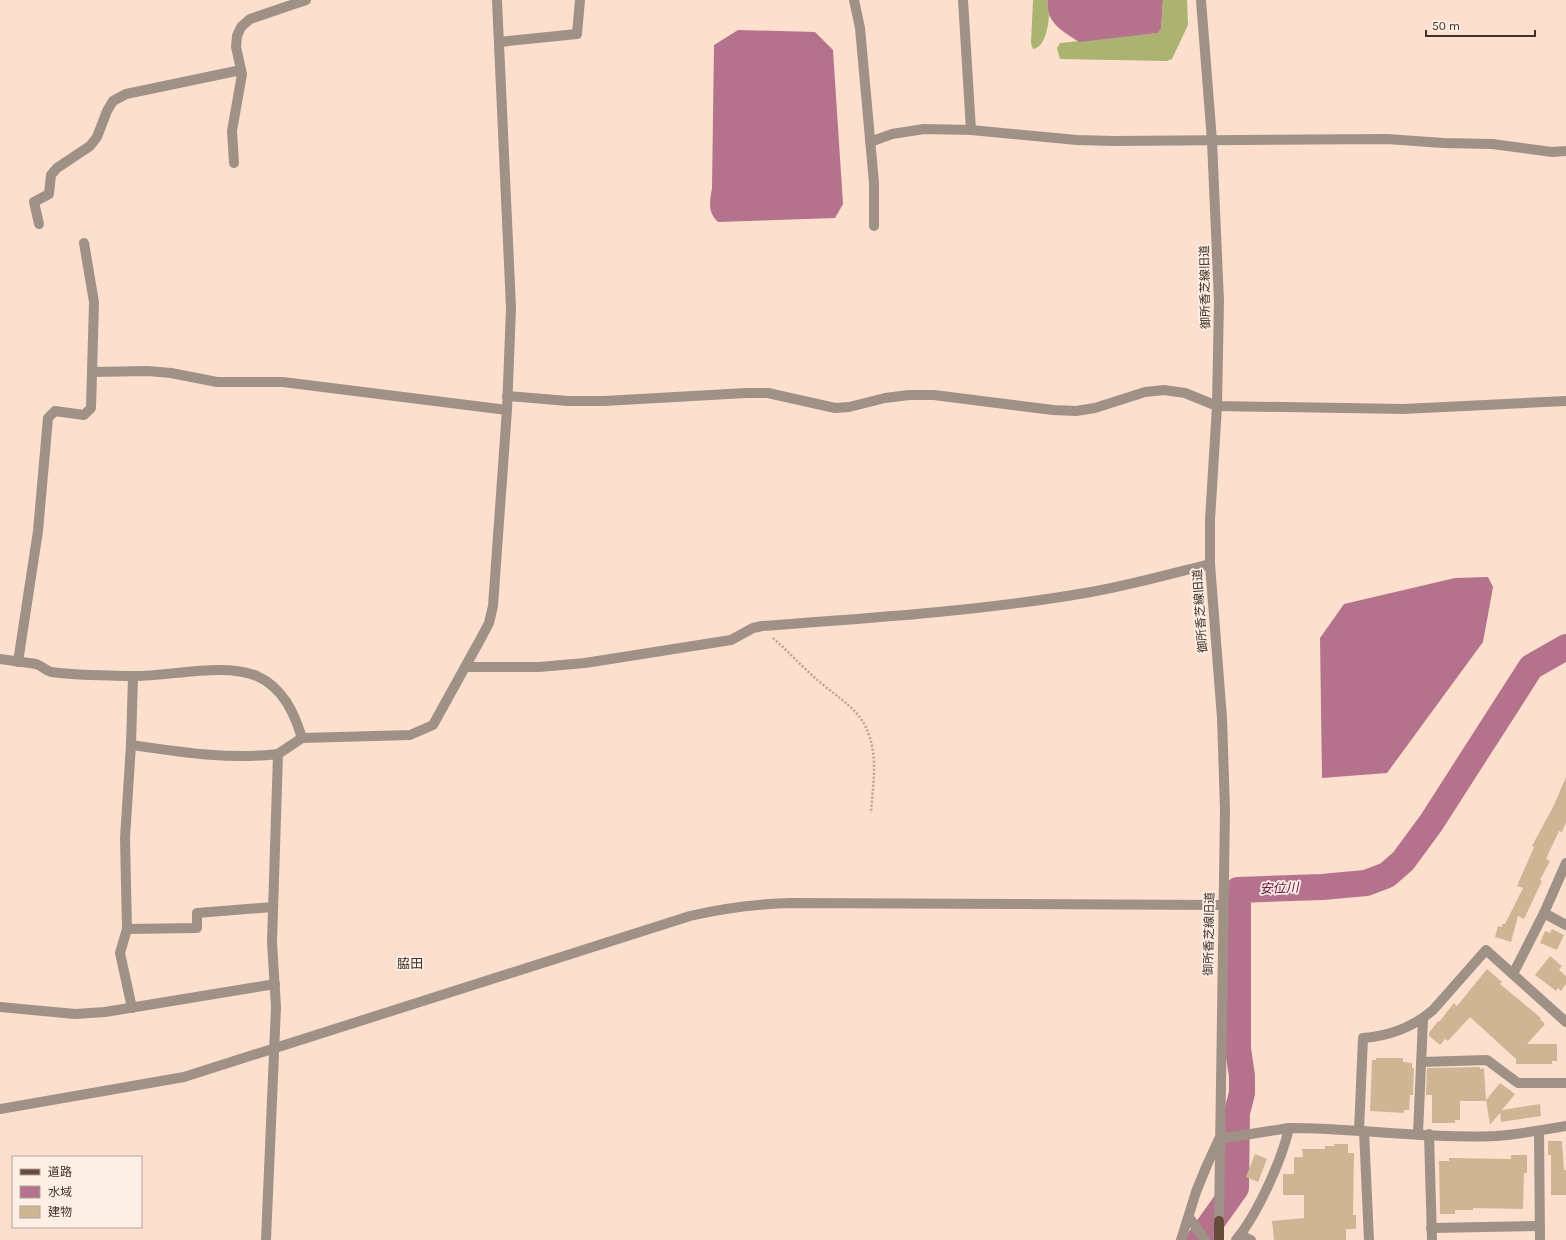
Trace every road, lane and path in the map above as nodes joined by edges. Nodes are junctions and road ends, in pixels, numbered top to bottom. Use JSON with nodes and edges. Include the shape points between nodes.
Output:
{"nodes":[{"id":1,"x":306,"y":0,"type":"edge"},
{"id":2,"x":497,"y":0,"type":"edge"},
{"id":3,"x":580,"y":0,"type":"edge"},
{"id":4,"x":854,"y":0,"type":"edge"},
{"id":5,"x":963,"y":0,"type":"edge"},
{"id":6,"x":1201,"y":0,"type":"edge"},
{"id":7,"x":499,"y":42,"type":"junction"},
{"id":8,"x":241,"y":70,"type":"junction"},
{"id":9,"x":971,"y":130,"type":"junction"},
{"id":10,"x":1212,"y":141,"type":"junction"},
{"id":11,"x":870,"y":142,"type":"junction"},
{"id":12,"x":1566,"y":151,"type":"edge"},
{"id":13,"x":234,"y":163,"type":"dead end"},
{"id":14,"x":39,"y":224,"type":"dead end"},
{"id":15,"x":874,"y":226,"type":"dead end"},
{"id":16,"x":84,"y":243,"type":"dead end"},
{"id":17,"x":92,"y":372,"type":"junction"},
{"id":18,"x":507,"y":396,"type":"junction"},
{"id":19,"x":1566,"y":401,"type":"edge"},
{"id":20,"x":1217,"y":406,"type":"junction"},
{"id":21,"x":506,"y":410,"type":"junction"},
{"id":22,"x":1210,"y":564,"type":"junction"},
{"id":23,"x":762,"y":626,"type":"junction"},
{"id":24,"x":0,"y":659,"type":"edge"},
{"id":25,"x":18,"y":662,"type":"junction"},
{"id":26,"x":465,"y":667,"type":"junction"},
{"id":27,"x":133,"y":676,"type":"junction"},
{"id":28,"x":302,"y":738,"type":"junction"},
{"id":29,"x":131,"y":745,"type":"junction"},
{"id":30,"x":278,"y":754,"type":"junction"},
{"id":31,"x":871,"y":813,"type":"dead end"},
{"id":32,"x":1566,"y":863,"type":"edge"},
{"id":33,"x":1222,"y":905,"type":"junction"},
{"id":34,"x":273,"y":907,"type":"junction"},
{"id":35,"x":1544,"y":913,"type":"junction"},
{"id":36,"x":1566,"y":925,"type":"edge"},
{"id":37,"x":127,"y":929,"type":"junction"},
{"id":38,"x":1513,"y":974,"type":"junction"},
{"id":39,"x":275,"y":984,"type":"junction"},
{"id":40,"x":0,"y":1007,"type":"edge"},
{"id":41,"x":132,"y":1008,"type":"junction"},
{"id":42,"x":1423,"y":1019,"type":"junction"},
{"id":43,"x":1566,"y":1022,"type":"edge"},
{"id":44,"x":274,"y":1050,"type":"junction"},
{"id":45,"x":1421,"y":1062,"type":"junction"},
{"id":46,"x":1566,"y":1083,"type":"edge"},
{"id":47,"x":0,"y":1109,"type":"edge"},
{"id":48,"x":1566,"y":1126,"type":"edge"},
{"id":49,"x":1289,"y":1128,"type":"junction"},
{"id":50,"x":1362,"y":1130,"type":"junction"},
{"id":51,"x":1540,"y":1131,"type":"junction"},
{"id":52,"x":1418,"y":1134,"type":"junction"},
{"id":53,"x":1429,"y":1134,"type":"junction"},
{"id":54,"x":1223,"y":1139,"type":"junction"},
{"id":55,"x":1189,"y":1217,"type":"junction"},
{"id":56,"x":1219,"y":1221,"type":"joint"},
{"id":57,"x":1540,"y":1226,"type":"junction"},
{"id":58,"x":1431,"y":1228,"type":"junction"},
{"id":59,"x":1238,"y":1237,"type":"edge"},
{"id":60,"x":266,"y":1240,"type":"edge"},
{"id":61,"x":1181,"y":1240,"type":"edge"},
{"id":62,"x":1205,"y":1240,"type":"edge"},
{"id":63,"x":1219,"y":1240,"type":"edge"},
{"id":64,"x":1250,"y":1240,"type":"edge"},
{"id":65,"x":1369,"y":1240,"type":"edge"},
{"id":66,"x":1432,"y":1240,"type":"edge"},
{"id":67,"x":1540,"y":1240,"type":"edge"}],
"edges":[{"from":1,"to":8,"type":"street","via":[[250,19],[241,27],[236,36]]},
{"from":2,"to":7,"type":"street"},
{"from":3,"to":7,"type":"street","via":[[577,34]]},
{"from":4,"to":11,"type":"street","via":[[860,28]]},
{"from":5,"to":9,"type":"street"},
{"from":6,"to":10,"type":"street","name":"御所香芝線旧道"},
{"from":7,"to":18,"type":"street","via":[[511,277]]},
{"from":8,"to":13,"type":"street","via":[[232,131]]},
{"from":8,"to":14,"type":"street","via":[[126,94],[113,101],[97,138],[90,146],[57,168],[51,175],[49,194],[34,202]]},
{"from":9,"to":10,"type":"street","via":[[1077,140]]},
{"from":9,"to":11,"type":"street","via":[[924,129],[892,134]]},
{"from":10,"to":12,"type":"street","via":[[1387,139],[1492,144],[1552,152]]},
{"from":10,"to":20,"type":"street","name":"御所香芝線旧道","via":[[1220,301]]},
{"from":11,"to":15,"type":"street","via":[[874,183]]},
{"from":16,"to":17,"type":"street","via":[[94,302]]},
{"from":17,"to":21,"type":"street","via":[[171,372],[217,382],[283,382]]},
{"from":17,"to":25,"type":"street","via":[[91,408],[84,416],[55,411],[48,418],[38,531]]},
{"from":18,"to":20,"type":"street","via":[[604,401],[768,393],[835,408],[885,398],[934,395],[1076,411],[1095,408],[1144,392],[1164,390],[1185,393]]},
{"from":18,"to":21,"type":"street"},
{"from":19,"to":20,"type":"street","via":[[1403,409]]},
{"from":20,"to":22,"type":"street","name":"御所香芝線旧道"},
{"from":21,"to":26,"type":"street","via":[[493,606],[489,623]]},
{"from":22,"to":23,"type":"street","via":[[1092,592],[995,606],[906,616]]},
{"from":22,"to":33,"type":"street","name":"御所香芝線旧道","via":[[1224,761]]},
{"from":23,"to":26,"type":"street","via":[[730,640],[585,663],[540,667]]},
{"from":23,"to":31,"type":"path","via":[[822,684],[858,714],[868,733],[873,752]]},
{"from":24,"to":25,"type":"street"},
{"from":25,"to":27,"type":"street","via":[[38,665],[51,672]]},
{"from":26,"to":28,"type":"street","via":[[433,725],[422,731],[410,735]]},
{"from":27,"to":28,"type":"street","via":[[243,671],[259,677],[274,687],[287,701]]},
{"from":27,"to":29,"type":"street"},
{"from":28,"to":30,"type":"street"},
{"from":29,"to":30,"type":"street","via":[[191,753],[258,756]]},
{"from":29,"to":37,"type":"street","via":[[125,838]]},
{"from":30,"to":34,"type":"street"},
{"from":32,"to":35,"type":"street"},
{"from":33,"to":44,"type":"street","via":[[791,903],[723,908],[690,916]]},
{"from":33,"to":54,"type":"street","name":"御所香芝線旧道"},
{"from":34,"to":37,"type":"street","via":[[197,913],[197,928]]},
{"from":34,"to":39,"type":"street"},
{"from":35,"to":36,"type":"street"},
{"from":35,"to":38,"type":"street"},
{"from":37,"to":41,"type":"street","via":[[120,952]]},
{"from":38,"to":42,"type":"street","via":[[1486,950]]},
{"from":38,"to":43,"type":"street"},
{"from":39,"to":41,"type":"street"},
{"from":39,"to":44,"type":"street"},
{"from":40,"to":41,"type":"street","via":[[75,1014]]},
{"from":42,"to":45,"type":"street"},
{"from":42,"to":50,"type":"street","via":[[1402,1031],[1363,1038]]},
{"from":44,"to":47,"type":"street","via":[[160,1082]]},
{"from":44,"to":60,"type":"street"},
{"from":45,"to":46,"type":"street","via":[[1487,1060],[1518,1082]]},
{"from":45,"to":52,"type":"street"},
{"from":48,"to":51,"type":"street"},
{"from":49,"to":50,"type":"street"},
{"from":49,"to":54,"type":"street"},
{"from":49,"to":59,"type":"street","via":[[1281,1155],[1255,1210]]},
{"from":50,"to":52,"type":"street"},
{"from":50,"to":65,"type":"street"},
{"from":51,"to":53,"type":"street","via":[[1495,1136]]},
{"from":51,"to":57,"type":"street"},
{"from":52,"to":53,"type":"street"},
{"from":53,"to":58,"type":"street"},
{"from":54,"to":55,"type":"street","via":[[1207,1164]]},
{"from":54,"to":56,"type":"street","name":"御所香芝線旧道","via":[[1219,1174]]},
{"from":55,"to":61,"type":"street"},
{"from":55,"to":62,"type":"street"},
{"from":56,"to":63,"type":"main road"},
{"from":57,"to":58,"type":"street"},
{"from":57,"to":67,"type":"street"},
{"from":58,"to":66,"type":"street"},
{"from":59,"to":64,"type":"street"}]}
